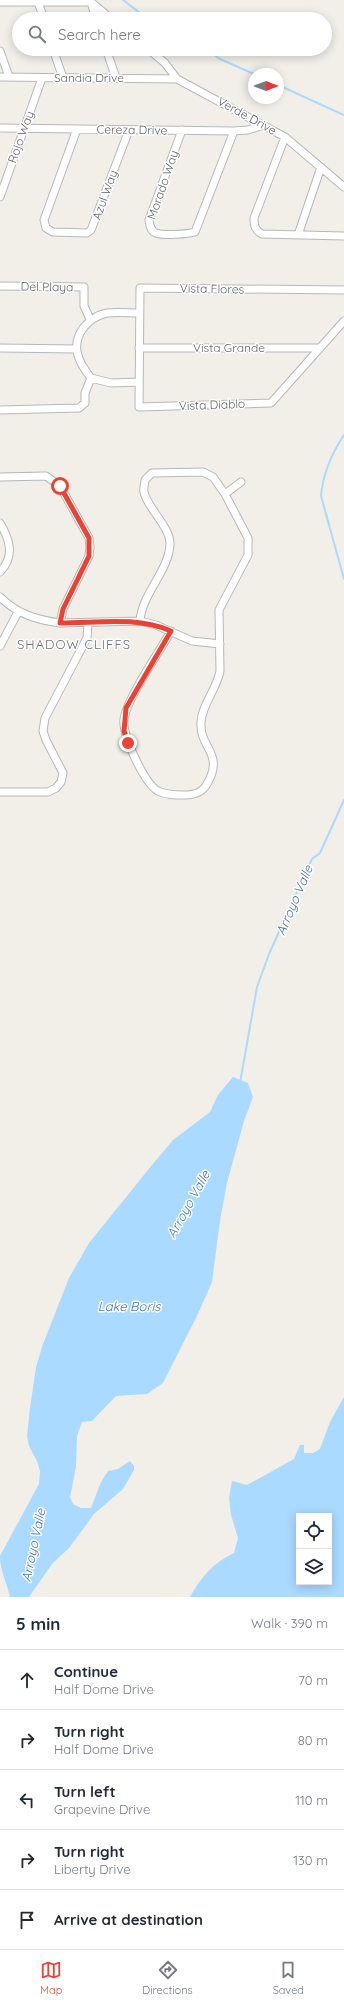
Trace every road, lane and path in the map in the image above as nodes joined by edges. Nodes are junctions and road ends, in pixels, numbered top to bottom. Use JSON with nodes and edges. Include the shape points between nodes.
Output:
{"nodes":[{"id":1,"x":90,"y":1,"type":"edge"},
{"id":2,"x":0,"y":2,"type":"edge"},
{"id":3,"x":38,"y":2,"type":"junction"},
{"id":4,"x":42,"y":12,"type":"edge"},
{"id":5,"x":94,"y":12,"type":"edge"},
{"id":6,"x":103,"y":12,"type":"edge"},
{"id":7,"x":0,"y":51,"type":"edge"},
{"id":8,"x":55,"y":56,"type":"edge"},
{"id":9,"x":108,"y":56,"type":"edge"},
{"id":10,"x":156,"y":56,"type":"edge"},
{"id":11,"x":0,"y":77,"type":"edge"},
{"id":12,"x":9,"y":77,"type":"junction"},
{"id":13,"x":42,"y":78,"type":"junction"},
{"id":14,"x":63,"y":78,"type":"junction"},
{"id":15,"x":116,"y":78,"type":"junction"},
{"id":16,"x":177,"y":79,"type":"junction"},
{"id":17,"x":263,"y":125,"type":"junction"},
{"id":18,"x":0,"y":128,"type":"edge"},
{"id":19,"x":25,"y":128,"type":"junction"},
{"id":20,"x":77,"y":129,"type":"junction"},
{"id":21,"x":129,"y":130,"type":"junction"},
{"id":22,"x":182,"y":130,"type":"junction"},
{"id":23,"x":234,"y":131,"type":"junction"},
{"id":24,"x":285,"y":137,"type":"junction"},
{"id":25,"x":321,"y":167,"type":"junction"},
{"id":26,"x":344,"y":187,"type":"edge"},
{"id":27,"x":0,"y":197,"type":"edge"},
{"id":28,"x":298,"y":235,"type":"junction"},
{"id":29,"x":344,"y":236,"type":"edge"},
{"id":30,"x":0,"y":286,"type":"edge"},
{"id":31,"x":344,"y":290,"type":"edge"},
{"id":32,"x":139,"y":313,"type":"junction"},
{"id":33,"x":90,"y":319,"type":"junction"},
{"id":34,"x":344,"y":321,"type":"edge"},
{"id":35,"x":0,"y":348,"type":"edge"},
{"id":36,"x":76,"y":348,"type":"junction"},
{"id":37,"x":139,"y":348,"type":"junction"},
{"id":38,"x":320,"y":348,"type":"junction"},
{"id":39,"x":91,"y":378,"type":"junction"},
{"id":40,"x":139,"y":382,"type":"junction"},
{"id":41,"x":0,"y":410,"type":"edge"},
{"id":42,"x":0,"y":477,"type":"edge"},
{"id":43,"x":241,"y":482,"type":"dead end"},
{"id":44,"x":225,"y":494,"type":"junction"},
{"id":45,"x":0,"y":523,"type":"edge"},
{"id":46,"x":0,"y":572,"type":"edge"},
{"id":47,"x":0,"y":597,"type":"edge"},
{"id":48,"x":18,"y":612,"type":"junction"},
{"id":49,"x":140,"y":621,"type":"junction"},
{"id":50,"x":60,"y":623,"type":"junction"},
{"id":51,"x":88,"y":623,"type":"junction"},
{"id":52,"x":171,"y":631,"type":"junction"},
{"id":53,"x":220,"y":644,"type":"junction"},
{"id":54,"x":0,"y":646,"type":"edge"},
{"id":55,"x":0,"y":792,"type":"edge"}],
"edges":[{"from":1,"to":3,"type":"street"},
{"from":1,"to":5,"type":"street"},
{"from":1,"to":6,"type":"street"},
{"from":2,"to":3,"type":"street"},
{"from":3,"to":4,"type":"street"},
{"from":7,"to":12,"type":"street"},
{"from":8,"to":14,"type":"street"},
{"from":9,"to":15,"type":"street"},
{"from":10,"to":16,"type":"street","name":"Verde Drive"},
{"from":11,"to":12,"type":"street","name":"Sandia Drive"},
{"from":12,"to":13,"type":"street","name":"Sandia Drive"},
{"from":13,"to":14,"type":"street","name":"Sandia Drive"},
{"from":13,"to":19,"type":"street","name":"Rojo Way"},
{"from":14,"to":15,"type":"street","name":"Sandia Drive"},
{"from":15,"to":16,"type":"street","name":"Sandia Drive"},
{"from":16,"to":17,"type":"street","name":"Verde Drive"},
{"from":17,"to":23,"type":"street","name":"Cereza Drive"},
{"from":17,"to":24,"type":"street","name":"Verde Drive"},
{"from":18,"to":19,"type":"street","name":"Cereza Drive"},
{"from":19,"to":20,"type":"street","name":"Cereza Drive"},
{"from":19,"to":27,"type":"street","name":"Rojo Way"},
{"from":20,"to":21,"type":"street","name":"Cereza Drive"},
{"from":20,"to":21,"type":"street","name":"Azul Way","via":[[44,220],[46,228],[53,232],[87,233],[91,230]]},
{"from":21,"to":22,"type":"street","name":"Cereza Drive"},
{"from":22,"to":23,"type":"street","name":"Cereza Drive"},
{"from":22,"to":23,"type":"street","name":"Morado Way","via":[[149,220],[156,234],[195,232]]},
{"from":24,"to":25,"type":"street","name":"Verde Drive"},
{"from":24,"to":28,"type":"street","via":[[254,218],[254,225],[262,234]]},
{"from":25,"to":26,"type":"street","name":"Verde Drive"},
{"from":25,"to":28,"type":"street"},
{"from":28,"to":29,"type":"street"},
{"from":30,"to":33,"type":"street","name":"Del Playa","via":[[84,287],[84,306]]},
{"from":31,"to":32,"type":"street","name":"Vista Flores","via":[[140,288]]},
{"from":32,"to":33,"type":"street","via":[[106,313]]},
{"from":32,"to":37,"type":"street","name":"Vista Flores"},
{"from":33,"to":36,"type":"street","via":[[81,331]]},
{"from":34,"to":38,"type":"street"},
{"from":35,"to":36,"type":"street"},
{"from":36,"to":39,"type":"street","via":[[80,362]]},
{"from":37,"to":38,"type":"street","name":"Vista Grande"},
{"from":37,"to":40,"type":"street","name":"Vista Diablo"},
{"from":38,"to":40,"type":"street","name":"Vista Diablo","via":[[270,403],[139,407]]},
{"from":39,"to":40,"type":"street","via":[[111,383]]},
{"from":39,"to":41,"type":"street","via":[[85,393],[85,403],[79,408]]},
{"from":42,"to":50,"type":"street","via":[[46,476],[55,481],[89,538],[89,556],[63,609]]},
{"from":43,"to":44,"type":"street"},
{"from":44,"to":49,"type":"street","via":[[213,477],[203,472],[152,473],[145,480],[144,492],[167,532],[170,543],[168,556],[146,595]]},
{"from":44,"to":53,"type":"street","via":[[248,538],[248,555],[219,610]]},
{"from":45,"to":46,"type":"street","via":[[10,548],[9,560]]},
{"from":47,"to":48,"type":"street"},
{"from":48,"to":50,"type":"street","via":[[48,622]]},
{"from":48,"to":54,"type":"street"},
{"from":49,"to":51,"type":"street"},
{"from":49,"to":52,"type":"street"},
{"from":50,"to":51,"type":"street"},
{"from":51,"to":55,"type":"street","via":[[87,638],[44,718],[43,731],[46,740],[63,772],[61,782],[48,792]]},
{"from":52,"to":53,"type":"street","via":[[192,641]]},
{"from":52,"to":53,"type":"street","via":[[126,708],[124,720],[124,731],[134,754],[152,785],[165,794],[192,795],[201,791],[207,784],[214,765],[214,757],[201,734],[201,721],[219,680]]}]}
